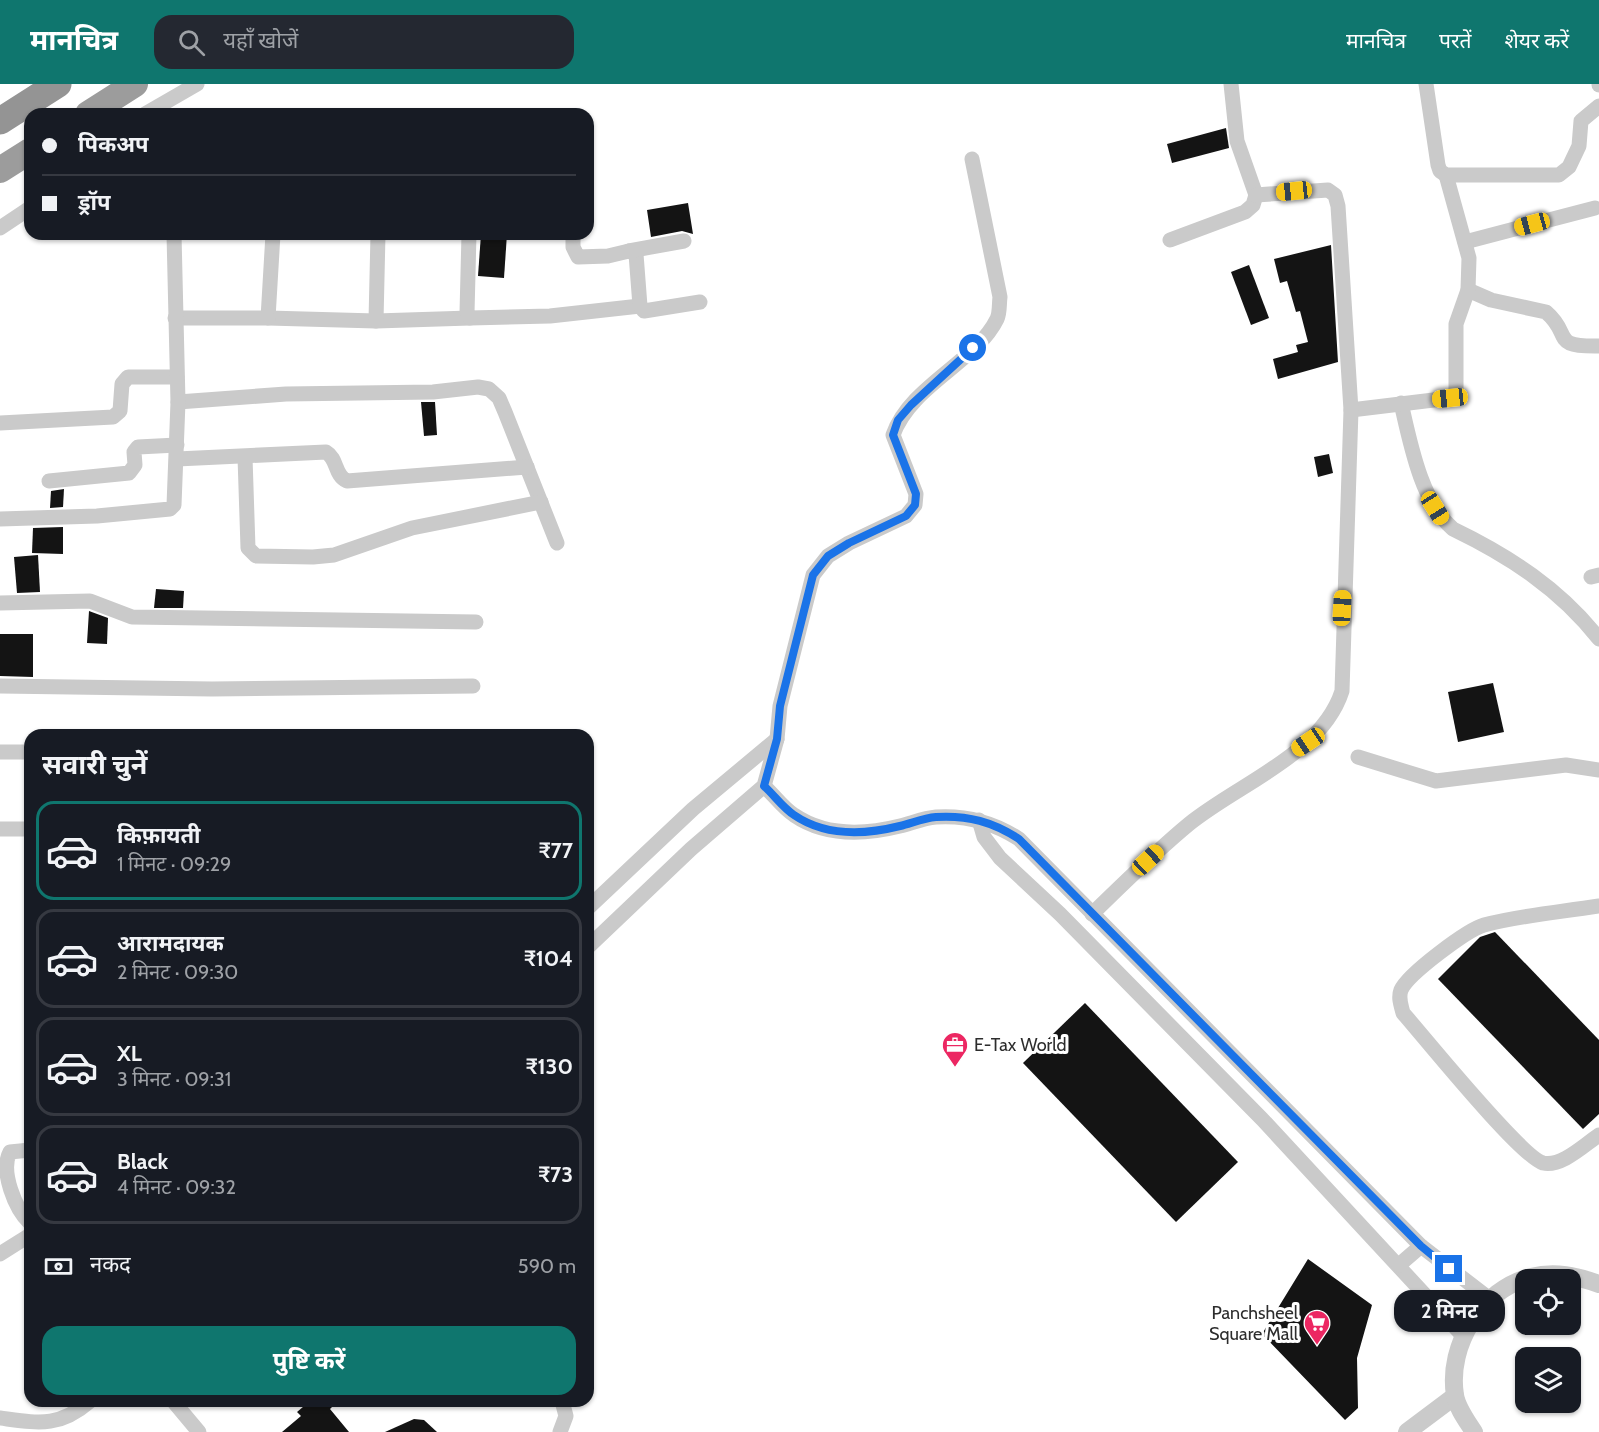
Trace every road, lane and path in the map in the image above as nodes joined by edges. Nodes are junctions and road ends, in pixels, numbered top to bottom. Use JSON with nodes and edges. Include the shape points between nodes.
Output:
{"nodes":[{"id":1,"x":58,"y":84,"type":"edge"},
{"id":2,"x":135,"y":84,"type":"edge"},
{"id":3,"x":197,"y":84,"type":"edge"},
{"id":4,"x":1231,"y":84,"type":"edge"},
{"id":5,"x":1426,"y":84,"type":"edge"},
{"id":6,"x":1599,"y":106,"type":"edge"},
{"id":7,"x":97,"y":108,"type":"edge"},
{"id":8,"x":168,"y":108,"type":"edge"},
{"id":9,"x":0,"y":121,"type":"edge"},
{"id":10,"x":24,"y":155,"type":"edge"},
{"id":11,"x":972,"y":159,"type":"dead end"},
{"id":12,"x":0,"y":170,"type":"edge"},
{"id":13,"x":1446,"y":175,"type":"junction"},
{"id":14,"x":1256,"y":195,"type":"junction"},
{"id":15,"x":1595,"y":208,"type":"dead end"},
{"id":16,"x":24,"y":212,"type":"edge"},
{"id":17,"x":0,"y":228,"type":"edge"},
{"id":18,"x":174,"y":240,"type":"edge"},
{"id":19,"x":273,"y":240,"type":"edge"},
{"id":20,"x":378,"y":240,"type":"edge"},
{"id":21,"x":469,"y":240,"type":"edge"},
{"id":22,"x":573,"y":240,"type":"edge"},
{"id":23,"x":1170,"y":240,"type":"dead end"},
{"id":24,"x":684,"y":241,"type":"dead end"},
{"id":25,"x":1466,"y":242,"type":"junction"},
{"id":26,"x":629,"y":251,"type":"junction"},
{"id":27,"x":1468,"y":290,"type":"junction"},
{"id":28,"x":700,"y":302,"type":"dead end"},
{"id":29,"x":640,"y":306,"type":"junction"},
{"id":30,"x":175,"y":318,"type":"junction"},
{"id":31,"x":268,"y":318,"type":"junction"},
{"id":32,"x":470,"y":318,"type":"junction"},
{"id":33,"x":376,"y":321,"type":"junction"},
{"id":34,"x":1599,"y":346,"type":"edge"},
{"id":35,"x":177,"y":377,"type":"junction"},
{"id":36,"x":178,"y":402,"type":"junction"},
{"id":37,"x":1401,"y":403,"type":"junction"},
{"id":38,"x":1351,"y":410,"type":"junction"},
{"id":39,"x":0,"y":423,"type":"edge"},
{"id":40,"x":177,"y":452,"type":"junction"},
{"id":41,"x":245,"y":457,"type":"junction"},
{"id":42,"x":527,"y":467,"type":"junction"},
{"id":43,"x":49,"y":481,"type":"dead end"},
{"id":44,"x":541,"y":502,"type":"junction"},
{"id":45,"x":0,"y":519,"type":"edge"},
{"id":46,"x":557,"y":543,"type":"dead end"},
{"id":47,"x":0,"y":603,"type":"edge"},
{"id":48,"x":476,"y":622,"type":"dead end"},
{"id":49,"x":1599,"y":639,"type":"edge"},
{"id":50,"x":0,"y":686,"type":"edge"},
{"id":51,"x":473,"y":686,"type":"dead end"},
{"id":52,"x":777,"y":739,"type":"junction"},
{"id":53,"x":0,"y":752,"type":"edge"},
{"id":54,"x":24,"y":752,"type":"edge"},
{"id":55,"x":1358,"y":758,"type":"dead end"},
{"id":56,"x":1599,"y":770,"type":"edge"},
{"id":57,"x":764,"y":786,"type":"junction"},
{"id":58,"x":979,"y":820,"type":"junction"},
{"id":59,"x":0,"y":829,"type":"edge"},
{"id":60,"x":24,"y":829,"type":"edge"},
{"id":61,"x":594,"y":902,"type":"edge"},
{"id":62,"x":1599,"y":906,"type":"edge"},
{"id":63,"x":1092,"y":914,"type":"junction"},
{"id":64,"x":1107,"y":929,"type":"junction"},
{"id":65,"x":594,"y":941,"type":"edge"},
{"id":66,"x":1090,"y":945,"type":"junction"},
{"id":67,"x":1599,"y":1135,"type":"edge"},
{"id":68,"x":24,"y":1151,"type":"edge"},
{"id":69,"x":2,"y":1181,"type":"edge"},
{"id":70,"x":24,"y":1218,"type":"edge"},
{"id":71,"x":24,"y":1240,"type":"edge"},
{"id":72,"x":1421,"y":1246,"type":"junction"},
{"id":73,"x":0,"y":1254,"type":"edge"},
{"id":74,"x":1399,"y":1265,"type":"junction"},
{"id":75,"x":1599,"y":1284,"type":"edge"},
{"id":76,"x":1491,"y":1300,"type":"junction"},
{"id":77,"x":1463,"y":1336,"type":"junction"},
{"id":78,"x":1455,"y":1396,"type":"junction"},
{"id":79,"x":83,"y":1407,"type":"edge"},
{"id":80,"x":178,"y":1407,"type":"edge"},
{"id":81,"x":564,"y":1407,"type":"edge"},
{"id":82,"x":0,"y":1418,"type":"edge"},
{"id":83,"x":199,"y":1432,"type":"edge"},
{"id":84,"x":560,"y":1432,"type":"edge"},
{"id":85,"x":1407,"y":1432,"type":"edge"},
{"id":86,"x":1474,"y":1432,"type":"edge"}],
"edges":[{"from":1,"to":9,"type":"highway"},
{"from":2,"to":7,"type":"highway"},
{"from":3,"to":8,"type":"street"},
{"from":4,"to":14,"type":"street","via":[[1237,141]]},
{"from":5,"to":13,"type":"street","via":[[1438,165]]},
{"from":6,"to":13,"type":"street","via":[[1581,121],[1579,146],[1569,167],[1559,175]]},
{"from":10,"to":12,"type":"highway"},
{"from":11,"to":52,"type":"street","via":[[1000,297],[998,317],[988,333],[898,420],[893,435],[916,494],[915,505],[906,516],[828,556],[813,575],[780,706]]},
{"from":13,"to":25,"type":"street"},
{"from":14,"to":23,"type":"street","via":[[1245,212]]},
{"from":14,"to":38,"type":"street","via":[[1314,189],[1335,195]]},
{"from":15,"to":25,"type":"street"},
{"from":16,"to":17,"type":"street"},
{"from":18,"to":30,"type":"street"},
{"from":19,"to":31,"type":"street"},
{"from":20,"to":33,"type":"street"},
{"from":21,"to":32,"type":"street"},
{"from":22,"to":26,"type":"street","via":[[578,257]]},
{"from":24,"to":26,"type":"street"},
{"from":25,"to":27,"type":"street"},
{"from":26,"to":29,"type":"street","via":[[636,255],[638,263]]},
{"from":27,"to":34,"type":"street","via":[[1491,300],[1546,312],[1562,340],[1570,345]]},
{"from":27,"to":37,"type":"street","via":[[1456,324],[1456,393],[1450,398]]},
{"from":28,"to":29,"type":"street","via":[[650,311]]},
{"from":29,"to":32,"type":"street","via":[[550,316]]},
{"from":30,"to":31,"type":"street"},
{"from":30,"to":35,"type":"street"},
{"from":31,"to":33,"type":"street"},
{"from":32,"to":33,"type":"street"},
{"from":35,"to":36,"type":"street"},
{"from":35,"to":39,"type":"street","via":[[128,377],[122,384],[120,411],[112,417]]},
{"from":36,"to":40,"type":"street"},
{"from":36,"to":42,"type":"street","via":[[286,394],[489,389],[499,398]]},
{"from":37,"to":38,"type":"street"},
{"from":37,"to":49,"type":"street","via":[[1418,466],[1442,519],[1527,570],[1563,599]]},
{"from":38,"to":63,"type":"street","via":[[1341,692],[1337,705],[1308,742],[1191,822]]},
{"from":40,"to":41,"type":"street"},
{"from":40,"to":43,"type":"street","via":[[138,447],[134,452],[135,465],[129,473]]},
{"from":40,"to":45,"type":"street","via":[[177,501],[170,509]]},
{"from":41,"to":42,"type":"street","via":[[326,452],[347,481]]},
{"from":41,"to":44,"type":"street","via":[[248,548],[256,556],[334,555],[412,528]]},
{"from":42,"to":44,"type":"street"},
{"from":44,"to":46,"type":"street"},
{"from":47,"to":48,"type":"street","via":[[90,602],[123,615],[154,617]]},
{"from":50,"to":51,"type":"street"},
{"from":52,"to":57,"type":"street"},
{"from":52,"to":61,"type":"street","via":[[700,802]]},
{"from":53,"to":54,"type":"street"},
{"from":55,"to":56,"type":"street","via":[[1436,781],[1566,765]]},
{"from":57,"to":58,"type":"street","via":[[794,815],[821,828],[850,834],[934,817]]},
{"from":57,"to":65,"type":"street"},
{"from":58,"to":63,"type":"street","via":[[1019,839]]},
{"from":58,"to":66,"type":"street","via":[[984,837],[1000,858]]},
{"from":59,"to":60,"type":"street"},
{"from":62,"to":67,"type":"street","via":[[1483,925],[1446,947],[1408,980],[1399,999],[1403,1013],[1508,1134],[1542,1162],[1556,1163]]},
{"from":63,"to":64,"type":"street"},
{"from":64,"to":66,"type":"street"},
{"from":64,"to":72,"type":"street"},
{"from":66,"to":74,"type":"street"},
{"from":68,"to":69,"type":"street","via":[[6,1156]]},
{"from":69,"to":70,"type":"street"},
{"from":71,"to":73,"type":"street"},
{"from":72,"to":74,"type":"street"},
{"from":72,"to":76,"type":"street"},
{"from":74,"to":77,"type":"street"},
{"from":75,"to":76,"type":"street","via":[[1578,1276],[1531,1276],[1509,1285]]},
{"from":76,"to":77,"type":"street"},
{"from":77,"to":78,"type":"street","via":[[1455,1372]]},
{"from":78,"to":85,"type":"street"},
{"from":78,"to":86,"type":"street"},
{"from":79,"to":82,"type":"street","via":[[69,1418],[43,1424]]},
{"from":80,"to":83,"type":"street"},
{"from":81,"to":84,"type":"street","via":[[566,1416]]}]}
